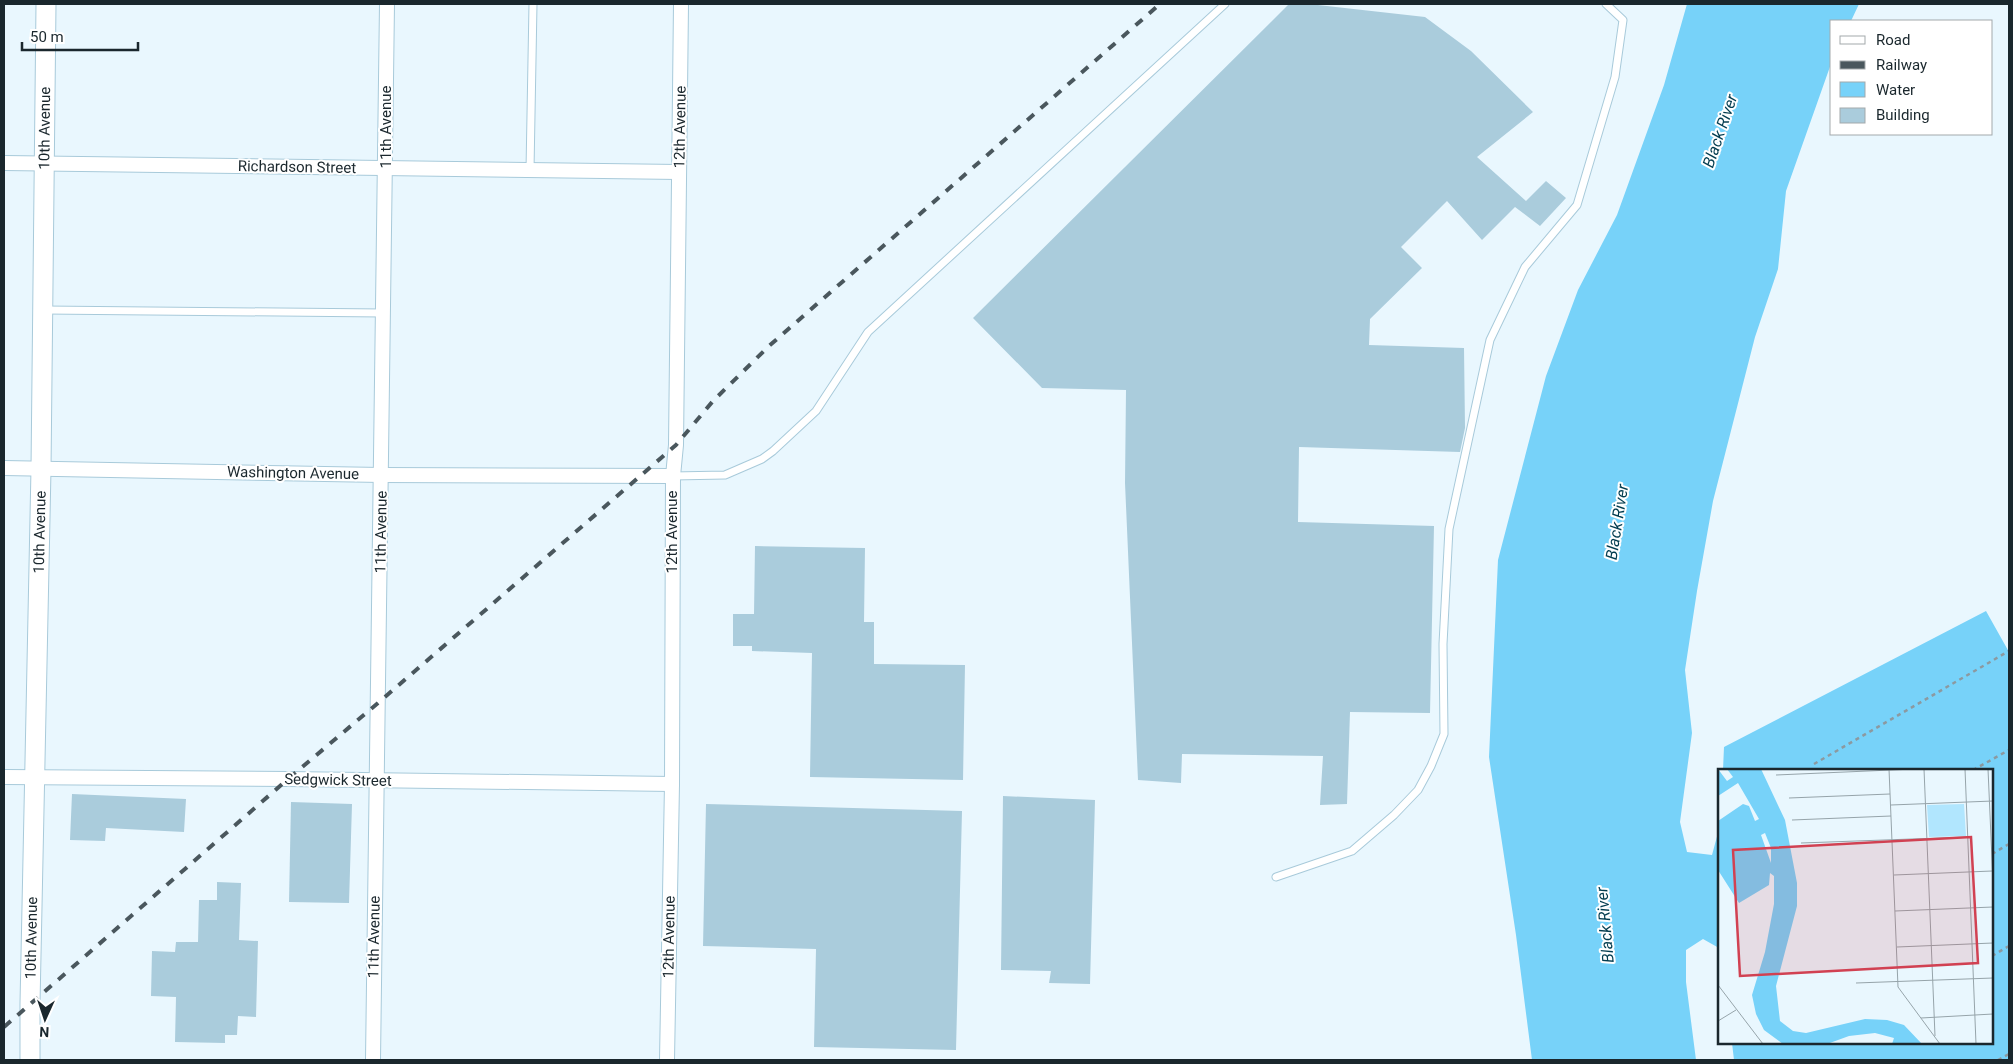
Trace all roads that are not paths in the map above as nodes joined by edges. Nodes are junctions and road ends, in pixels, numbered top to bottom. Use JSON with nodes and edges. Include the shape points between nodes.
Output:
{"nodes":[{"id":1,"x":46,"y":4,"type":"edge"},
{"id":2,"x":387,"y":4,"type":"edge"},
{"id":3,"x":533,"y":4,"type":"edge"},
{"id":4,"x":681,"y":4,"type":"edge"},
{"id":5,"x":1224,"y":4,"type":"edge"},
{"id":6,"x":1606,"y":4,"type":"edge"},
{"id":7,"x":4,"y":163,"type":"edge"},
{"id":8,"x":43,"y":164,"type":"junction"},
{"id":9,"x":386,"y":169,"type":"junction"},
{"id":10,"x":530,"y":170,"type":"junction"},
{"id":11,"x":679,"y":172,"type":"junction"},
{"id":12,"x":42,"y":310,"type":"junction"},
{"id":13,"x":384,"y":313,"type":"junction"},
{"id":14,"x":4,"y":468,"type":"edge"},
{"id":15,"x":41,"y":469,"type":"junction"},
{"id":16,"x":381,"y":475,"type":"junction"},
{"id":17,"x":673,"y":476,"type":"junction"},
{"id":18,"x":4,"y":777,"type":"edge"},
{"id":19,"x":35,"y":778,"type":"junction"},
{"id":20,"x":376,"y":781,"type":"junction"},
{"id":21,"x":672,"y":784,"type":"junction"},
{"id":22,"x":1276,"y":877,"type":"dead end"},
{"id":23,"x":30,"y":1060,"type":"edge"},
{"id":24,"x":373,"y":1060,"type":"edge"},
{"id":25,"x":667,"y":1060,"type":"edge"}],
"edges":[{"from":1,"to":8,"type":"street","name":"10th Avenue"},
{"from":2,"to":9,"type":"street","name":"11th Avenue"},
{"from":3,"to":10,"type":"lane"},
{"from":4,"to":11,"type":"street","name":"12th Avenue"},
{"from":5,"to":17,"type":"lane","via":[[868,332],[816,411],[773,451],[725,475]]},
{"from":6,"to":22,"type":"lane","via":[[1623,20],[1615,77],[1578,205],[1525,266],[1490,340],[1450,529],[1443,644],[1444,734],[1418,790],[1352,851]]},
{"from":7,"to":8,"type":"street","name":"Richardson Street"},
{"from":8,"to":9,"type":"street","name":"Richardson Street"},
{"from":8,"to":12,"type":"street","name":"10th Avenue"},
{"from":9,"to":10,"type":"street","name":"Richardson Street"},
{"from":9,"to":13,"type":"street","name":"11th Avenue"},
{"from":10,"to":11,"type":"street","name":"Richardson Street"},
{"from":11,"to":17,"type":"street","name":"12th Avenue"},
{"from":12,"to":13,"type":"lane"},
{"from":12,"to":15,"type":"street","name":"10th Avenue"},
{"from":13,"to":16,"type":"street","name":"11th Avenue"},
{"from":14,"to":15,"type":"street","name":"Washington Avenue"},
{"from":15,"to":16,"type":"street","name":"Washington Avenue"},
{"from":15,"to":19,"type":"street","name":"10th Avenue"},
{"from":16,"to":17,"type":"street","name":"Washington Avenue"},
{"from":16,"to":20,"type":"street","name":"11th Avenue"},
{"from":17,"to":21,"type":"street","name":"12th Avenue"},
{"from":18,"to":19,"type":"street","name":"Sedgwick Street"},
{"from":19,"to":20,"type":"street","name":"Sedgwick Street"},
{"from":19,"to":23,"type":"street","name":"10th Avenue"},
{"from":20,"to":21,"type":"street","name":"Sedgwick Street"},
{"from":20,"to":24,"type":"street","name":"11th Avenue"},
{"from":21,"to":25,"type":"street","name":"12th Avenue"}]}
